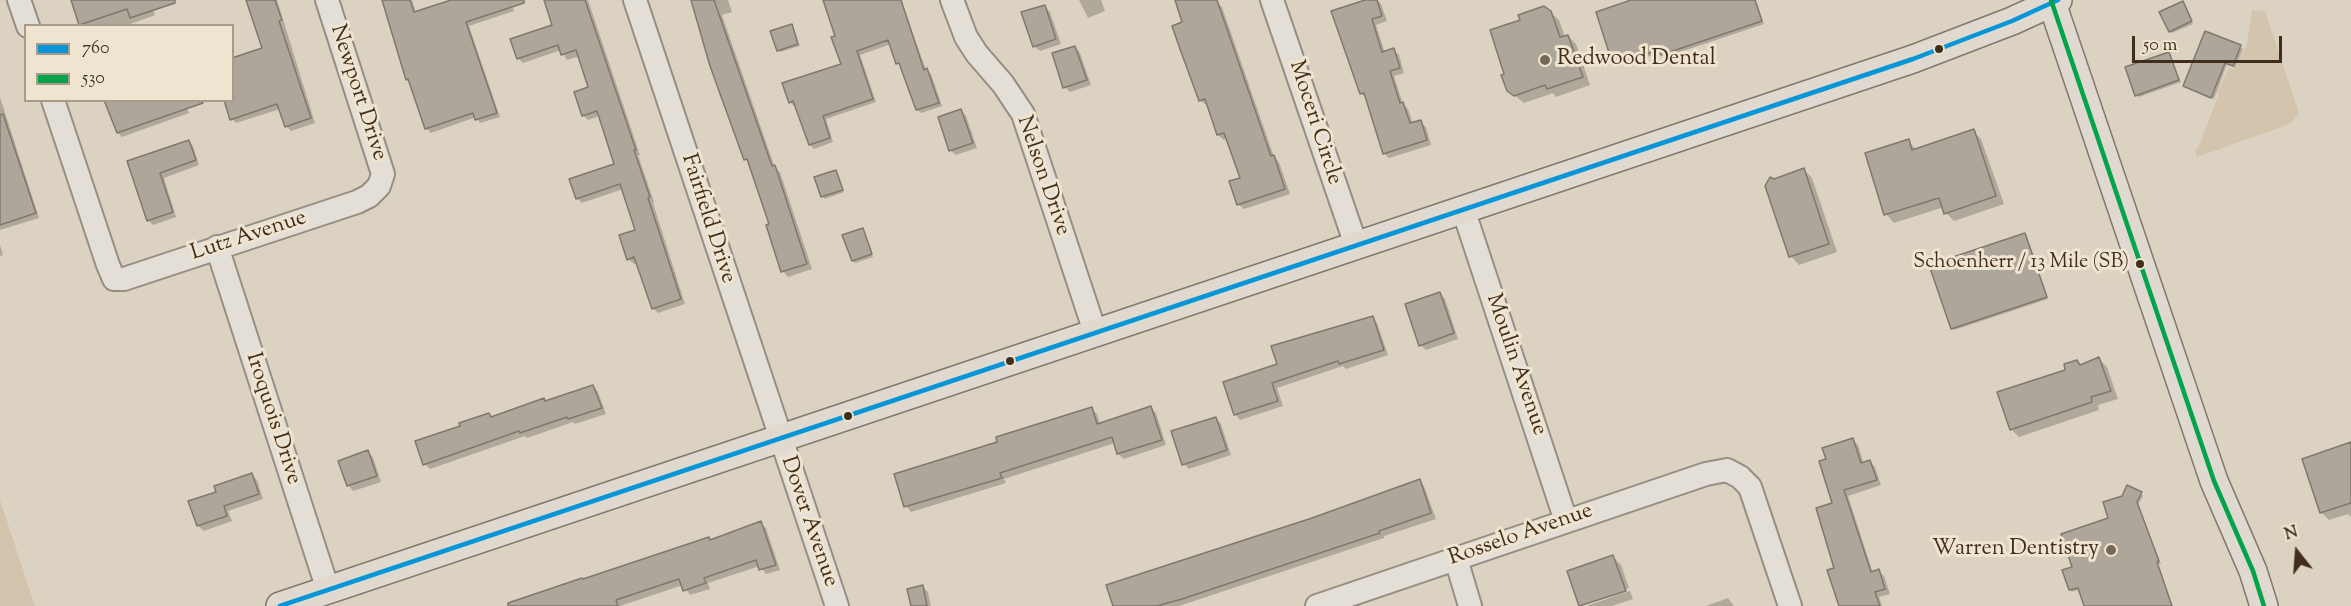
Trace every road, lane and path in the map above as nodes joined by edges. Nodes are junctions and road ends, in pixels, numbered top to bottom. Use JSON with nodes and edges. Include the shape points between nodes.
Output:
{"nodes":[{"id":1,"x":19,"y":0,"type":"edge"},
{"id":2,"x":327,"y":0,"type":"edge"},
{"id":3,"x":635,"y":0,"type":"edge"},
{"id":4,"x":952,"y":0,"type":"edge"},
{"id":5,"x":1272,"y":0,"type":"edge"},
{"id":6,"x":2054,"y":1,"type":"edge"},
{"id":7,"x":27,"y":24,"type":"edge"},
{"id":8,"x":54,"y":102,"type":"edge"},
{"id":9,"x":379,"y":186,"type":"joint"},
{"id":10,"x":1463,"y":209,"type":"junction"},
{"id":11,"x":1356,"y":245,"type":"junction"},
{"id":12,"x":217,"y":247,"type":"junction"},
{"id":13,"x":1095,"y":332,"type":"junction"},
{"id":14,"x":780,"y":438,"type":"junction"},
{"id":15,"x":1566,"y":521,"type":"junction"},
{"id":16,"x":1456,"y":559,"type":"junction"},
{"id":17,"x":328,"y":590,"type":"junction"},
{"id":18,"x":280,"y":606,"type":"edge"},
{"id":19,"x":837,"y":606,"type":"edge"},
{"id":20,"x":1317,"y":606,"type":"edge"},
{"id":21,"x":1470,"y":606,"type":"edge"},
{"id":22,"x":1790,"y":606,"type":"edge"},
{"id":23,"x":2264,"y":606,"type":"edge"}],
"edges":[{"from":1,"to":7,"type":"street"},
{"from":2,"to":9,"type":"street","name":"Newport Drive","via":[[380,159],[383,174]]},
{"from":3,"to":14,"type":"street","name":"Fairfield Drive"},
{"from":4,"to":13,"type":"street","name":"Nelson Drive","via":[[966,37],[1023,114]]},
{"from":5,"to":11,"type":"street","name":"Moceri Circle"},
{"from":6,"to":10,"type":"main road","via":[[1913,58]]},
{"from":6,"to":23,"type":"main road","via":[[2214,481]]},
{"from":8,"to":12,"type":"street","name":"Lutz Avenue","via":[[114,279]]},
{"from":9,"to":12,"type":"street","name":"Lutz Avenue","via":[[357,202]]},
{"from":10,"to":11,"type":"main road"},
{"from":10,"to":15,"type":"street","name":"Moulin Avenue"},
{"from":11,"to":13,"type":"main road"},
{"from":12,"to":17,"type":"street","name":"Iroquois Drive"},
{"from":13,"to":14,"type":"main road"},
{"from":14,"to":17,"type":"main road"},
{"from":14,"to":19,"type":"street","name":"Dover Avenue"},
{"from":15,"to":16,"type":"street","name":"Rosselo Avenue"},
{"from":15,"to":22,"type":"street","name":"Rosselo Avenue","via":[[1727,470],[1750,487]]},
{"from":16,"to":20,"type":"street","name":"Rosselo Avenue"},
{"from":16,"to":21,"type":"street"},
{"from":17,"to":18,"type":"main road"}]}
